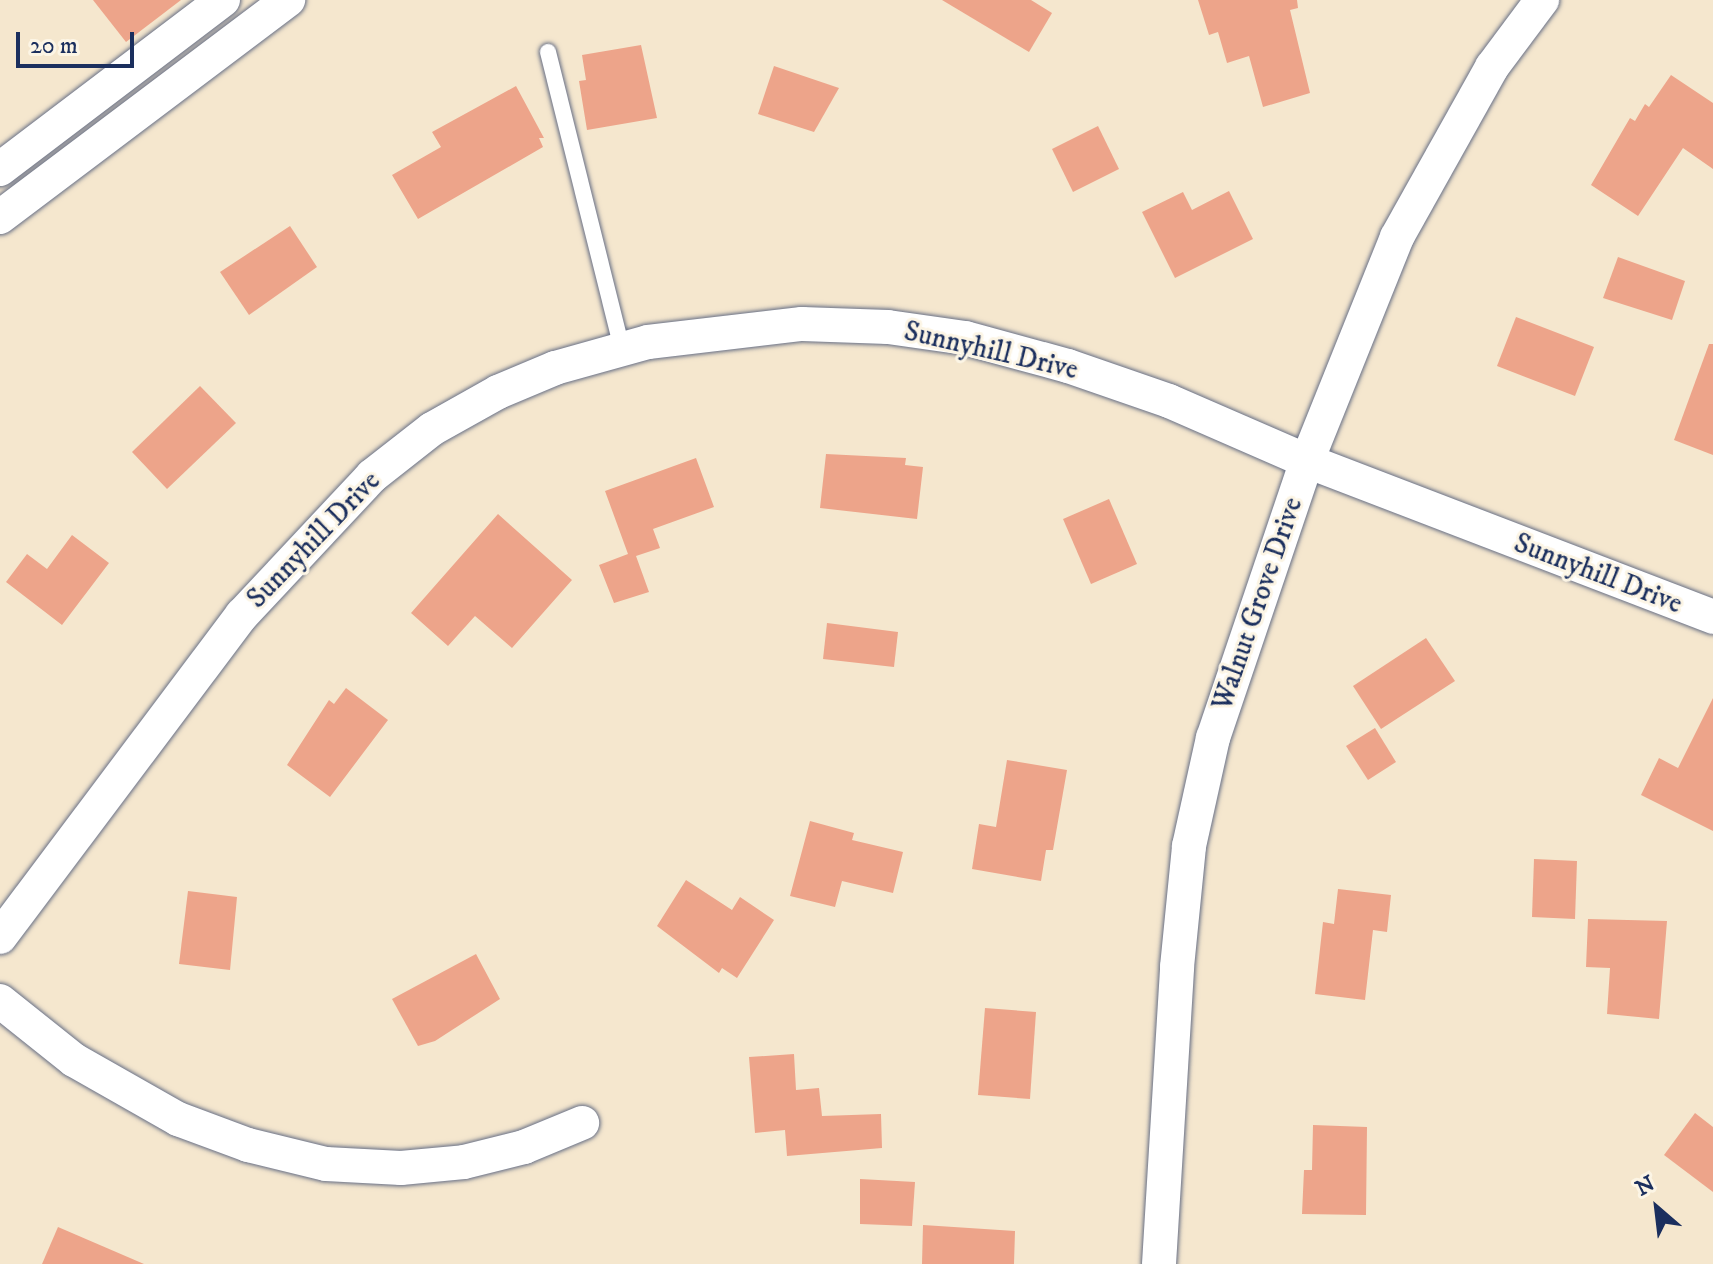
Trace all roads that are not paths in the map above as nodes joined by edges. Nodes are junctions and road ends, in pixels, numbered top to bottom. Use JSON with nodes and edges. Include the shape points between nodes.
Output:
{"nodes":[{"id":1,"x":223,"y":0,"type":"edge"},
{"id":2,"x":288,"y":0,"type":"edge"},
{"id":3,"x":1529,"y":4,"type":"edge"},
{"id":4,"x":548,"y":52,"type":"dead end"},
{"id":5,"x":0,"y":169,"type":"edge"},
{"id":6,"x":0,"y":217,"type":"edge"},
{"id":7,"x":622,"y":349,"type":"junction"},
{"id":8,"x":1307,"y":461,"type":"junction"},
{"id":9,"x":1713,"y":617,"type":"edge"},
{"id":10,"x":0,"y":937,"type":"edge"},
{"id":11,"x":0,"y":1001,"type":"edge"},
{"id":12,"x":582,"y":1123,"type":"dead end"},
{"id":13,"x":1159,"y":1264,"type":"edge"}],
"edges":[{"from":1,"to":5,"type":"street"},
{"from":2,"to":6,"type":"street"},
{"from":3,"to":8,"type":"street","name":"Walnut Grove Drive","via":[[1436,160],[1397,237]]},
{"from":4,"to":7,"type":"lane"},
{"from":7,"to":8,"type":"street","name":"Sunnyhill Drive","via":[[716,330],[802,324],[888,327],[965,338],[1169,401]]},
{"from":7,"to":10,"type":"street","name":"Sunnyhill Drive","via":[[555,368],[498,392],[432,429],[372,476],[242,615]]},
{"from":8,"to":9,"type":"street","name":"Sunnyhill Drive"},
{"from":8,"to":13,"type":"street","name":"Walnut Grove Drive","via":[[1213,738],[1189,846]]},
{"from":11,"to":12,"type":"street","via":[[74,1060],[178,1119],[248,1145],[326,1164],[401,1168],[464,1162],[524,1147]]}]}
